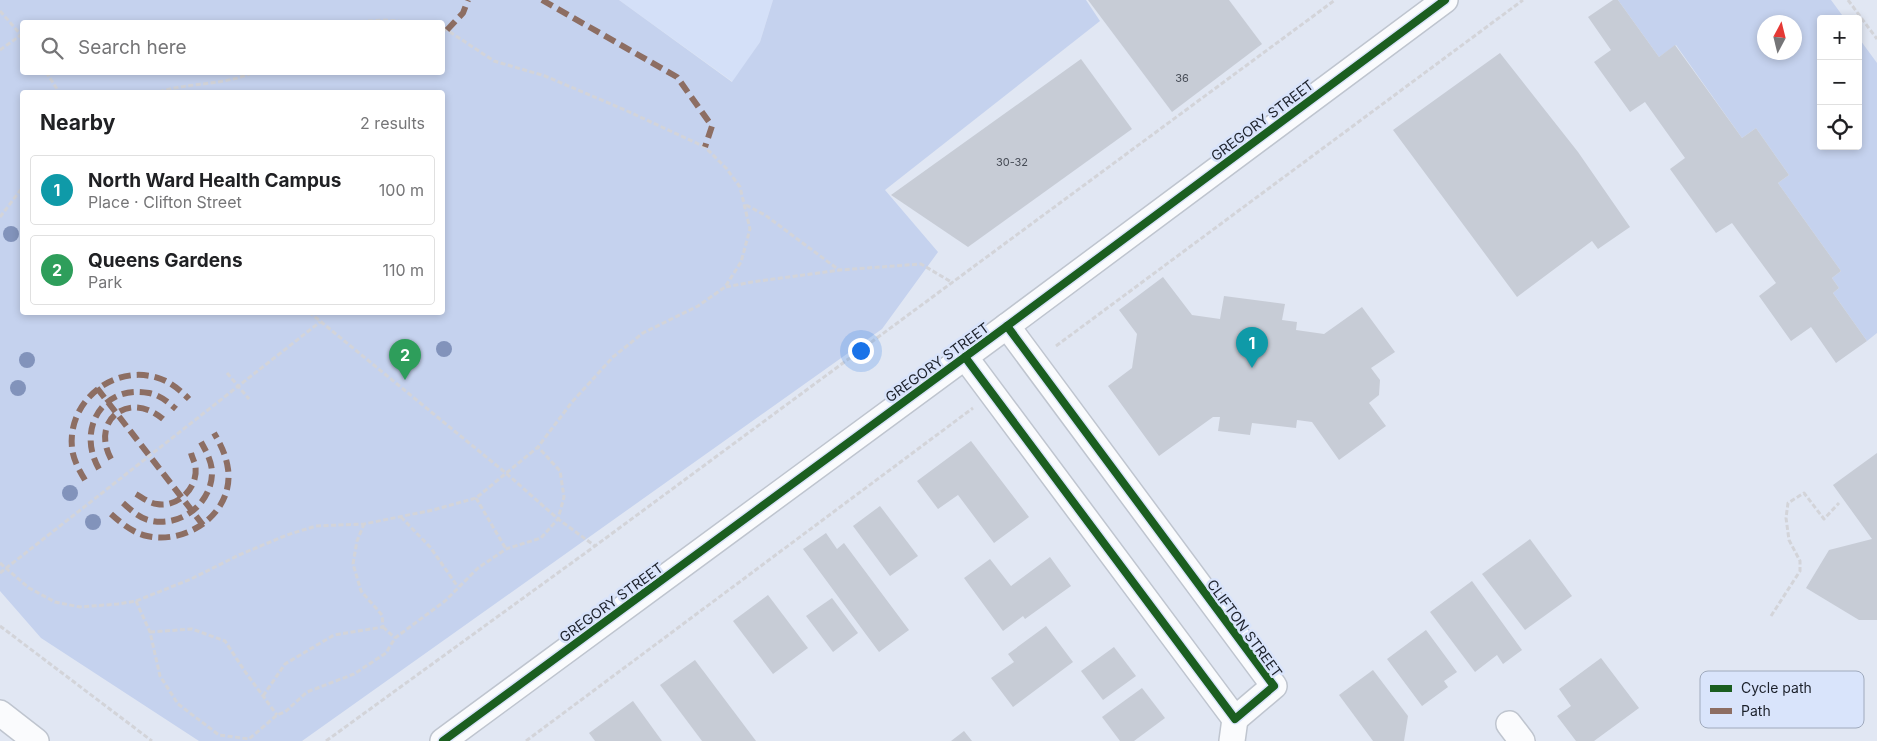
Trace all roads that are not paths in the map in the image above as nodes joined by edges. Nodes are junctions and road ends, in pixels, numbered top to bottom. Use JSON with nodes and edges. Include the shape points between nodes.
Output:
{"nodes":[{"id":1,"x":1445,"y":0,"type":"edge"},
{"id":2,"x":1007,"y":326,"type":"junction"},
{"id":3,"x":964,"y":357,"type":"junction"},
{"id":4,"x":0,"y":713,"type":"edge"},
{"id":5,"x":1234,"y":730,"type":"edge"},
{"id":6,"x":36,"y":741,"type":"edge"},
{"id":7,"x":443,"y":741,"type":"edge"}],
"edges":[{"from":1,"to":2,"type":"street","name":"GREGORY STREET"},
{"from":2,"to":3,"type":"street","name":"GREGORY STREET"},
{"from":2,"to":5,"type":"street","name":"CLIFTON STREET","via":[[1274,686]]},
{"from":3,"to":5,"type":"street","name":"CLIFTON STREET"},
{"from":3,"to":7,"type":"street","name":"GREGORY STREET"},
{"from":4,"to":6,"type":"street"}]}
